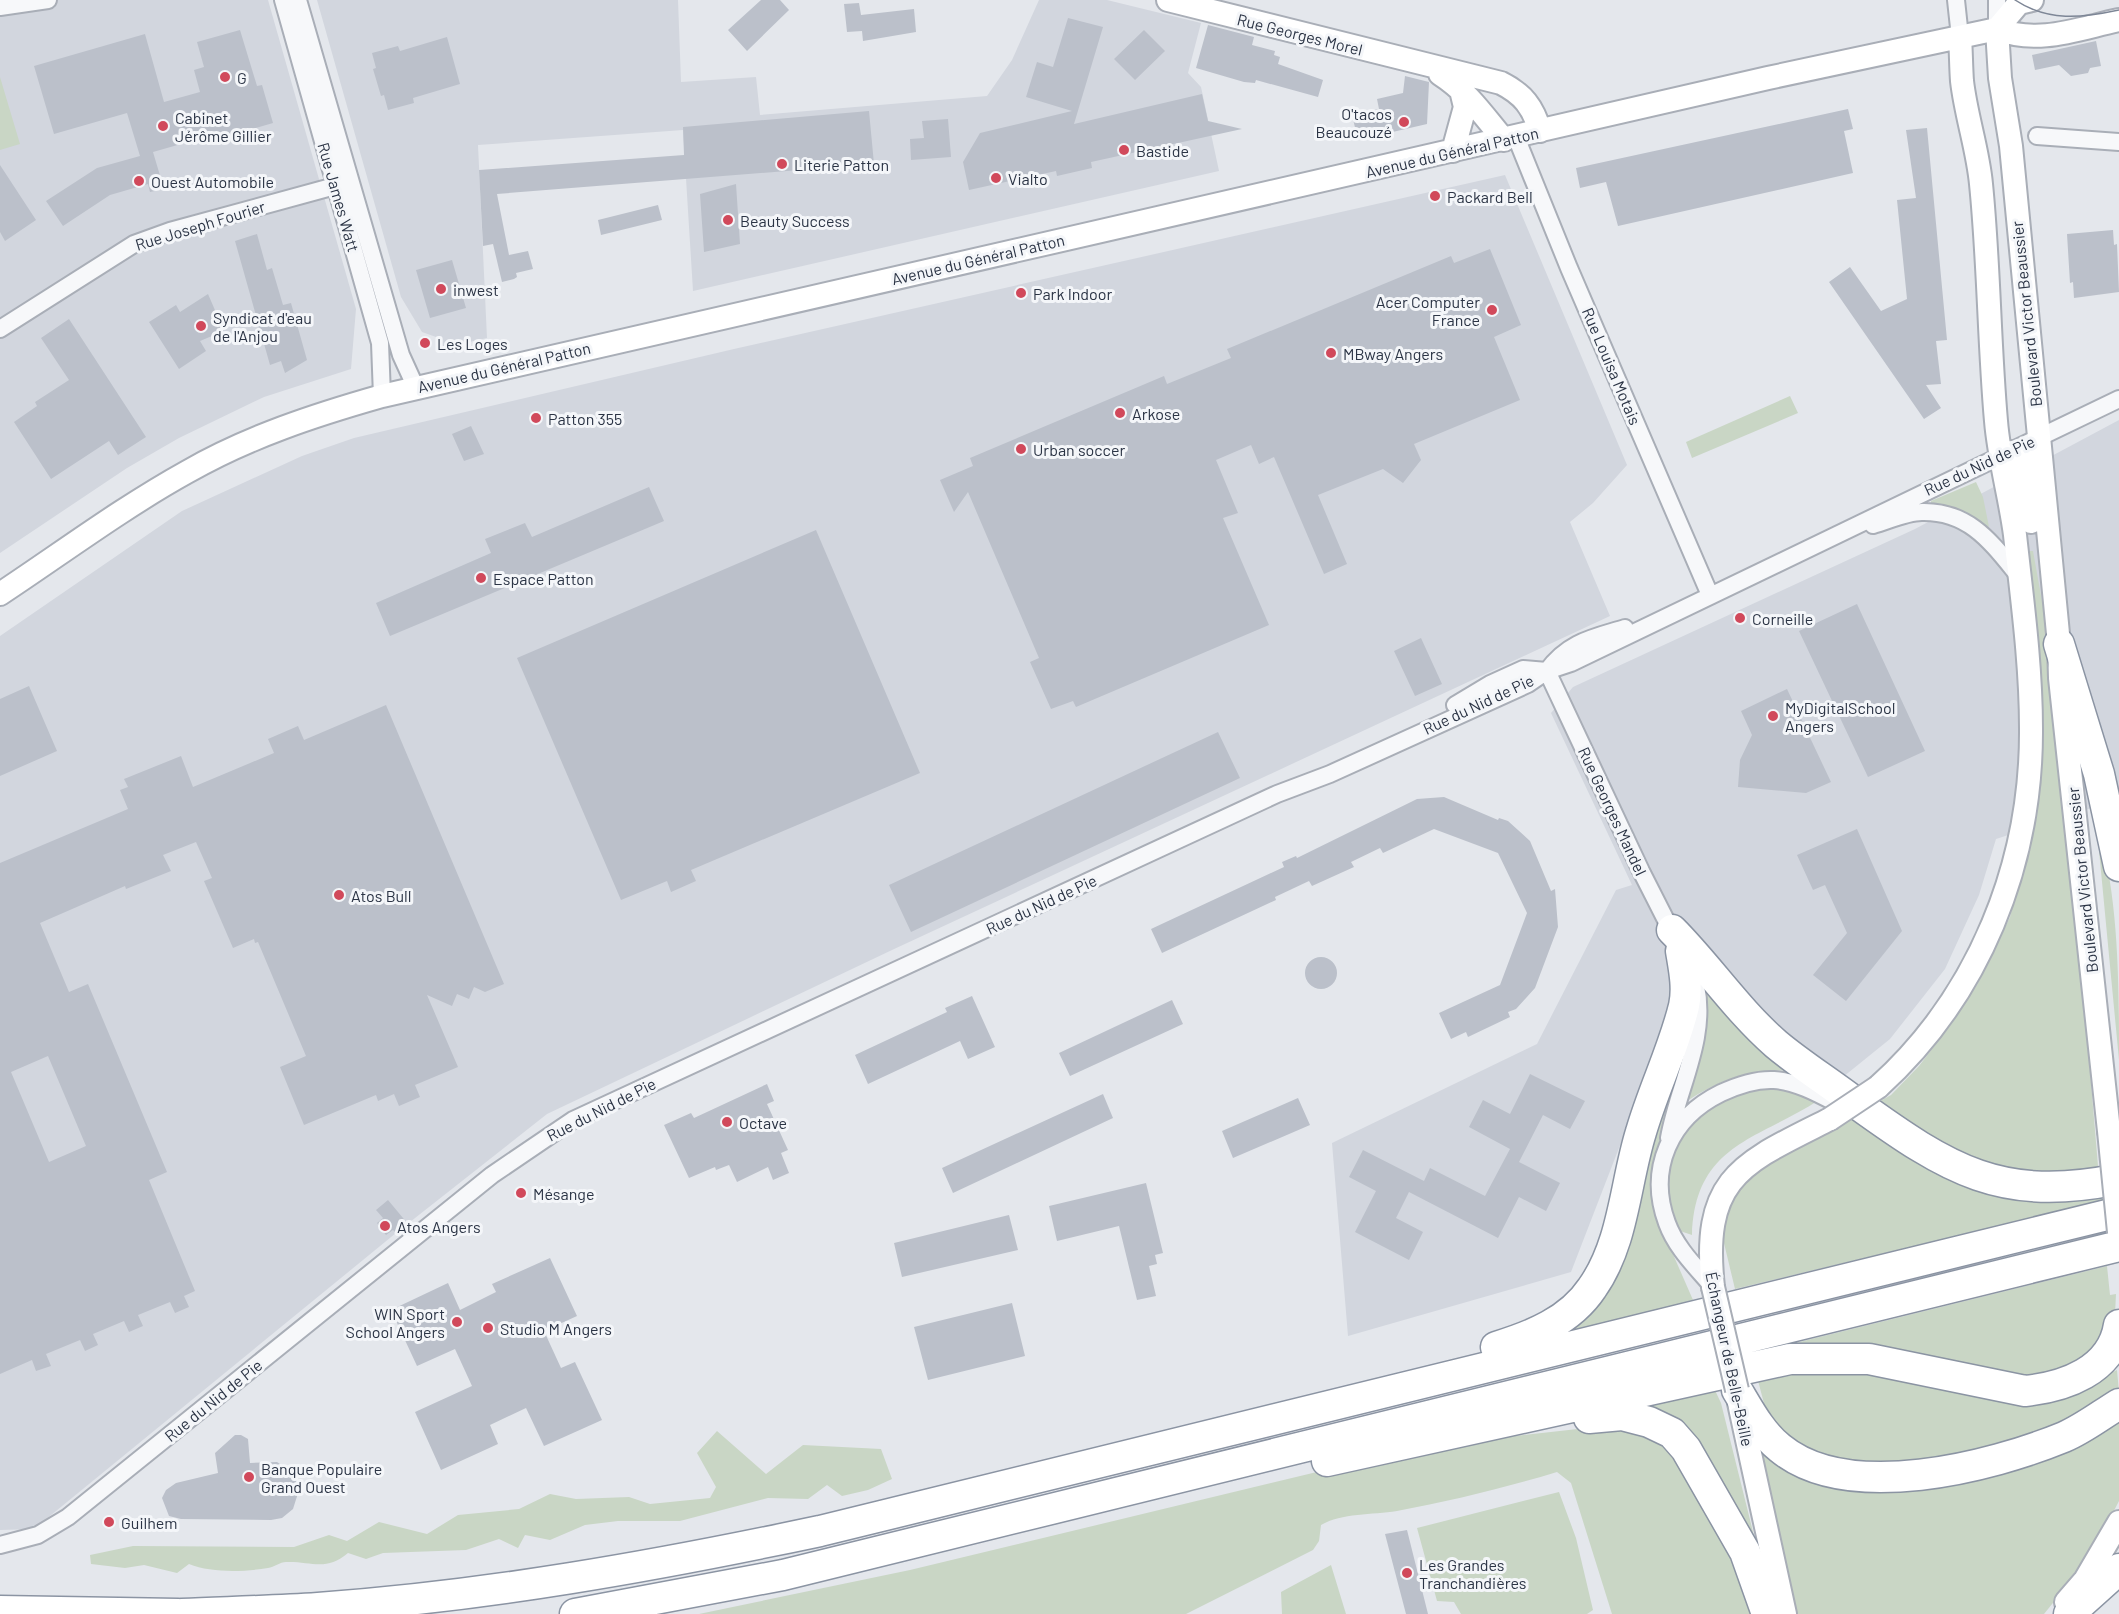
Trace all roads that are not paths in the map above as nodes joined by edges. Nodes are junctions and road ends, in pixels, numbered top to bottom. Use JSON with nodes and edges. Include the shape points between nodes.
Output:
{"nodes":[{"id":1,"x":48,"y":0,"type":"edge"},
{"id":2,"x":283,"y":0,"type":"edge"},
{"id":3,"x":298,"y":0,"type":"edge"},
{"id":4,"x":1168,"y":0,"type":"edge"},
{"id":5,"x":1956,"y":0,"type":"edge"},
{"id":6,"x":1997,"y":0,"type":"edge"},
{"id":7,"x":2032,"y":0,"type":"edge"},
{"id":8,"x":0,"y":7,"type":"edge"},
{"id":9,"x":2119,"y":20,"type":"edge"},
{"id":10,"x":1997,"y":29,"type":"junction"},
{"id":11,"x":1960,"y":37,"type":"junction"},
{"id":12,"x":1431,"y":68,"type":"junction"},
{"id":13,"x":1501,"y":83,"type":"junction"},
{"id":14,"x":1460,"y":87,"type":"junction"},
{"id":15,"x":1480,"y":106,"type":"junction"},
{"id":16,"x":1540,"y":131,"type":"junction"},
{"id":17,"x":2037,"y":136,"type":"dead end"},
{"id":18,"x":1510,"y":138,"type":"junction"},
{"id":19,"x":2119,"y":142,"type":"edge"},
{"id":20,"x":1453,"y":151,"type":"junction"},
{"id":21,"x":343,"y":183,"type":"junction"},
{"id":22,"x":0,"y":329,"type":"edge"},
{"id":23,"x":416,"y":388,"type":"junction"},
{"id":24,"x":382,"y":396,"type":"junction"},
{"id":25,"x":2119,"y":399,"type":"edge"},
{"id":26,"x":2038,"y":436,"type":"junction"},
{"id":27,"x":2001,"y":453,"type":"junction"},
{"id":28,"x":1840,"y":534,"type":"junction"},
{"id":29,"x":2018,"y":575,"type":"junction"},
{"id":30,"x":0,"y":594,"type":"edge"},
{"id":31,"x":1710,"y":595,"type":"junction"},
{"id":32,"x":2059,"y":636,"type":"junction"},
{"id":33,"x":1547,"y":671,"type":"junction"},
{"id":34,"x":2030,"y":761,"type":"joint"},
{"id":35,"x":2119,"y":866,"type":"edge"},
{"id":36,"x":1676,"y":940,"type":"junction"},
{"id":37,"x":1670,"y":1138,"type":"junction"},
{"id":38,"x":1918,"y":1148,"type":"junction"},
{"id":39,"x":2119,"y":1179,"type":"edge"},
{"id":40,"x":2119,"y":1212,"type":"edge"},
{"id":41,"x":2119,"y":1232,"type":"edge"},
{"id":42,"x":2119,"y":1246,"type":"edge"},
{"id":43,"x":1713,"y":1287,"type":"junction"},
{"id":44,"x":2119,"y":1325,"type":"edge"},
{"id":45,"x":1425,"y":1383,"type":"junction"},
{"id":46,"x":1737,"y":1390,"type":"junction"},
{"id":47,"x":2119,"y":1404,"type":"edge"},
{"id":48,"x":1481,"y":1428,"type":"junction"},
{"id":49,"x":1009,"y":1521,"type":"junction"},
{"id":50,"x":2119,"y":1522,"type":"edge"},
{"id":51,"x":0,"y":1545,"type":"edge"},
{"id":52,"x":2119,"y":1569,"type":"edge"},
{"id":53,"x":0,"y":1611,"type":"edge"},
{"id":54,"x":180,"y":1614,"type":"edge"},
{"id":55,"x":575,"y":1614,"type":"edge"},
{"id":56,"x":1767,"y":1614,"type":"edge"},
{"id":57,"x":1785,"y":1614,"type":"edge"},
{"id":58,"x":2055,"y":1614,"type":"edge"},
{"id":59,"x":2068,"y":1614,"type":"edge"}],
"edges":[{"from":1,"to":8,"type":"street"},
{"from":2,"to":21,"type":"street","name":"Rue James Watt"},
{"from":3,"to":21,"type":"street","name":"Rue James Watt"},
{"from":4,"to":12,"type":"street","name":"Rue Georges Morel"},
{"from":5,"to":11,"type":"street","name":"Boulevard Victor Beaussier"},
{"from":6,"to":10,"type":"street","name":"Boulevard Victor Beaussier"},
{"from":7,"to":10,"type":"street","via":[[2019,3]]},
{"from":9,"to":10,"type":"street","name":"Avenue du Général Patton","via":[[2038,38],[2018,37]]},
{"from":10,"to":11,"type":"street","name":"Avenue du Général Patton"},
{"from":10,"to":26,"type":"street","name":"Boulevard Victor Beaussier"},
{"from":11,"to":16,"type":"street","name":"Avenue du Général Patton"},
{"from":11,"to":27,"type":"street","name":"Boulevard Victor Beaussier","via":[[1962,82],[1981,181]]},
{"from":12,"to":13,"type":"street","name":"Rue Georges Morel"},
{"from":12,"to":14,"type":"street","name":"Rue Georges Morel"},
{"from":13,"to":15,"type":"street","via":[[1485,93]]},
{"from":13,"to":16,"type":"street","name":"Rue Georges Morel","via":[[1528,102]]},
{"from":14,"to":15,"type":"street","name":"Rue Georges Morel"},
{"from":14,"to":20,"type":"street","via":[[1465,107]]},
{"from":15,"to":18,"type":"street","name":"Rue Georges Morel"},
{"from":16,"to":18,"type":"street","name":"Avenue du Général Patton"},
{"from":17,"to":19,"type":"street"},
{"from":18,"to":20,"type":"street","name":"Avenue du Général Patton"},
{"from":18,"to":31,"type":"street","name":"Rue Louisa Motais"},
{"from":20,"to":23,"type":"street","name":"Avenue du Général Patton"},
{"from":21,"to":22,"type":"street","name":"Rue Joseph Fourier","via":[[134,244]]},
{"from":21,"to":23,"type":"street","name":"Rue James Watt","via":[[401,355]]},
{"from":21,"to":24,"type":"street","name":"Rue James Watt","via":[[380,343]]},
{"from":23,"to":24,"type":"street","name":"Avenue du Général Patton"},
{"from":24,"to":30,"type":"street","name":"Avenue du Général Patton","via":[[294,424],[188,471]]},
{"from":25,"to":26,"type":"street","name":"Rue du Nid de Pie"},
{"from":26,"to":27,"type":"street","name":"Rue du Nid de Pie"},
{"from":26,"to":32,"type":"street","name":"Boulevard Victor Beaussier"},
{"from":27,"to":28,"type":"street","name":"Rue du Nid de Pie"},
{"from":27,"to":29,"type":"street","name":"Boulevard Victor Beaussier"},
{"from":27,"to":32,"type":"street","name":"Boulevard Victor Beaussier","via":[[2016,452],[2022,459],[2044,588]]},
{"from":28,"to":29,"type":"street","name":"Rue du Nid de Pie","via":[[1920,512],[1941,514],[1975,526]]},
{"from":28,"to":31,"type":"street","name":"Rue du Nid de Pie"},
{"from":29,"to":34,"type":"street","name":"Boulevard Victor Beaussier","via":[[2031,690]]},
{"from":31,"to":33,"type":"street","name":"Rue du Nid de Pie"},
{"from":32,"to":35,"type":"highway","via":[[2102,783]]},
{"from":32,"to":41,"type":"street","name":"Boulevard Victor Beaussier","bridge":true,"via":[[2061,689]]},
{"from":33,"to":36,"type":"street","name":"Rue Georges Mandel"},
{"from":33,"to":51,"type":"street","name":"Rue du Nid de Pie","via":[[1523,669],[1504,677],[1277,794],[573,1120],[492,1174],[68,1517],[38,1535]]},
{"from":34,"to":43,"type":"street","name":"Échangeur de Belle-Beille","bridge":true,"via":[[2028,793],[2001,904],[1978,960],[1947,1012],[1922,1045],[1878,1087],[1830,1119],[1759,1155],[1729,1183],[1721,1195],[1713,1224]]},
{"from":36,"to":37,"type":"street","name":"Rue Georges Mandel","via":[[1693,972],[1700,1018]]},
{"from":36,"to":38,"type":"highway","via":[[1776,1044]]},
{"from":36,"to":45,"type":"highway","via":[[1685,978],[1684,1005],[1640,1133],[1616,1233],[1592,1289],[1571,1311],[1532,1336],[1476,1353]]},
{"from":37,"to":38,"type":"street","via":[[1686,1116],[1707,1100],[1738,1085],[1774,1080],[1826,1098]]},
{"from":37,"to":43,"type":"street","name":"Rue Georges Mandel","via":[[1660,1189],[1668,1224],[1682,1249]]},
{"from":38,"to":39,"type":"highway","via":[[1999,1183],[2035,1188]]},
{"from":40,"to":45,"type":"highway"},
{"from":42,"to":49,"type":"highway"},
{"from":43,"to":46,"type":"street","name":"Échangeur de Belle-Beille","bridge":true},
{"from":44,"to":48,"type":"highway","via":[[2109,1350],[2093,1367],[2075,1381],[2051,1389],[2025,1391],[1869,1359],[1801,1358]]},
{"from":45,"to":54,"type":"highway","via":[[820,1531],[717,1552],[469,1592],[318,1608]]},
{"from":46,"to":47,"type":"highway","via":[[1766,1435],[1797,1460],[1863,1476],[1899,1477],[2009,1458],[2067,1436]]},
{"from":46,"to":57,"type":"street","name":"Échangeur de Belle-Beille"},
{"from":48,"to":49,"type":"highway","via":[[1064,1518]]},
{"from":48,"to":56,"type":"highway","via":[[1622,1415],[1649,1422],[1672,1434],[1686,1449],[1745,1552]]},
{"from":49,"to":55,"type":"highway","via":[[783,1575]]},
{"from":50,"to":58,"type":"street","via":[[2085,1580]]},
{"from":52,"to":59,"type":"highway"},
{"from":53,"to":54,"type":"highway"}]}
